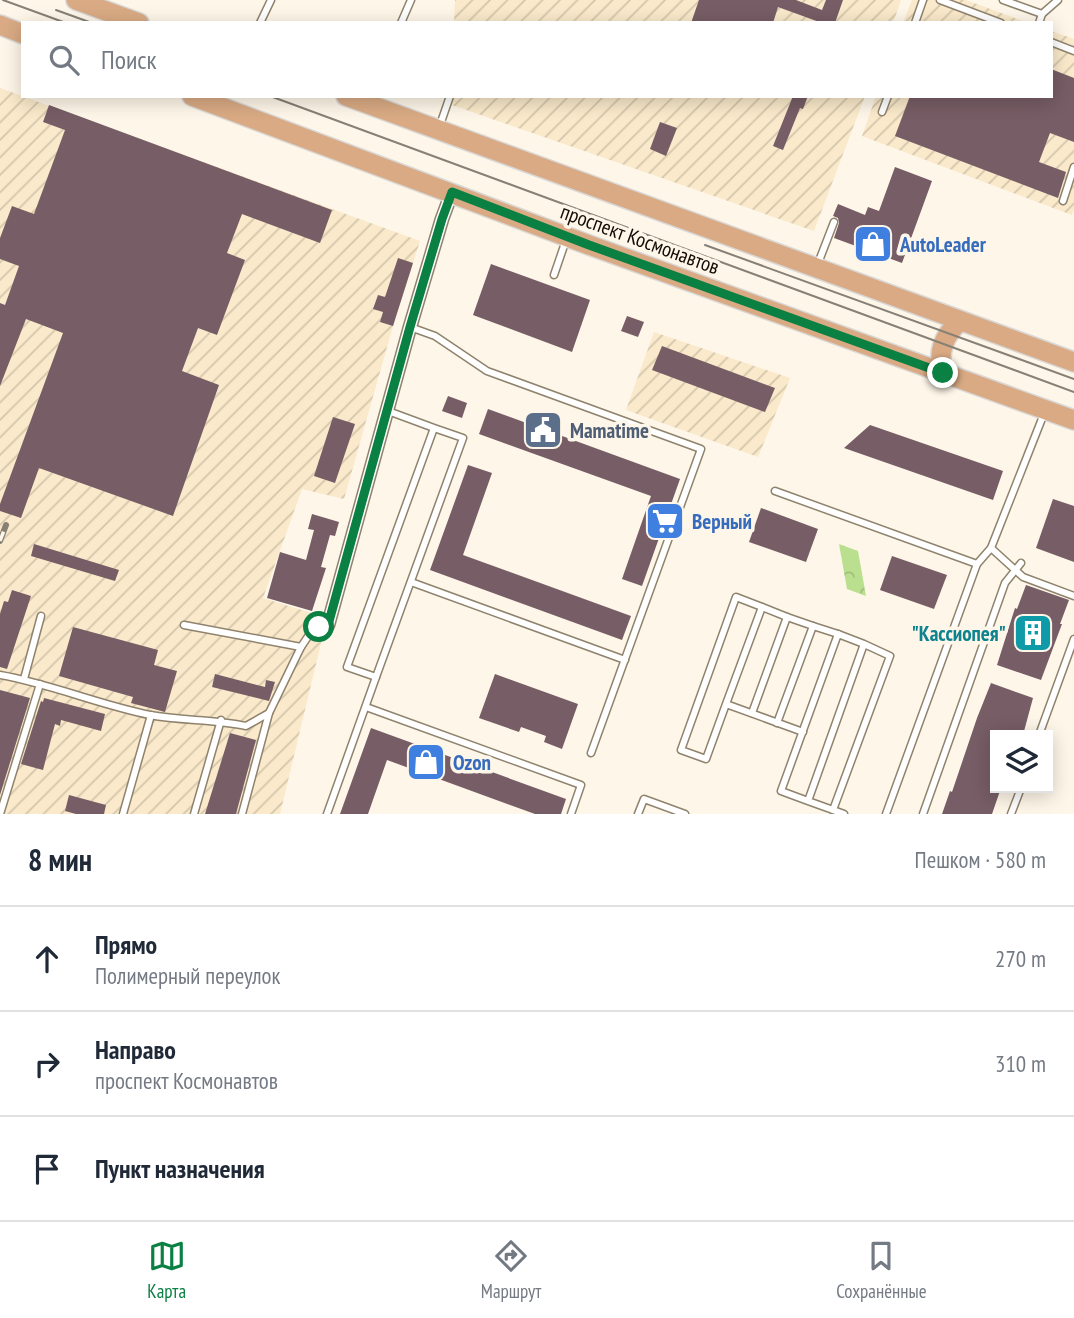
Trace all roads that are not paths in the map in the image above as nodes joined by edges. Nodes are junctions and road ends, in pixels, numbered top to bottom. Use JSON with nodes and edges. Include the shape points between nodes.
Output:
{"nodes":[{"id":1,"x":76,"y":0,"type":"edge"},
{"id":2,"x":271,"y":0,"type":"edge"},
{"id":3,"x":411,"y":0,"type":"edge"},
{"id":4,"x":923,"y":0,"type":"edge"},
{"id":5,"x":940,"y":0,"type":"edge"},
{"id":6,"x":1003,"y":0,"type":"edge"},
{"id":7,"x":1058,"y":0,"type":"edge"},
{"id":8,"x":1042,"y":14,"type":"junction"},
{"id":9,"x":134,"y":21,"type":"edge"},
{"id":10,"x":261,"y":21,"type":"edge"},
{"id":11,"x":402,"y":21,"type":"edge"},
{"id":12,"x":916,"y":21,"type":"edge"},
{"id":13,"x":996,"y":21,"type":"edge"},
{"id":14,"x":1040,"y":21,"type":"edge"},
{"id":15,"x":0,"y":25,"type":"edge"},
{"id":16,"x":21,"y":33,"type":"edge"},
{"id":17,"x":1053,"y":43,"type":"edge"},
{"id":18,"x":1074,"y":51,"type":"edge"},
{"id":19,"x":197,"y":98,"type":"edge"},
{"id":20,"x":449,"y":98,"type":"edge"},
{"id":21,"x":887,"y":98,"type":"edge"},
{"id":22,"x":369,"y":100,"type":"edge"},
{"id":23,"x":882,"y":112,"type":"dead end"},
{"id":24,"x":438,"y":129,"type":"junction"},
{"id":25,"x":1074,"y":167,"type":"edge"},
{"id":26,"x":452,"y":192,"type":"junction"},
{"id":27,"x":1063,"y":201,"type":"dead end"},
{"id":28,"x":834,"y":222,"type":"dead end"},
{"id":29,"x":568,"y":237,"type":"junction"},
{"id":30,"x":816,"y":268,"type":"junction"},
{"id":31,"x":554,"y":275,"type":"dead end"},
{"id":32,"x":960,"y":321,"type":"junction"},
{"id":33,"x":410,"y":327,"type":"junction"},
{"id":34,"x":1074,"y":362,"type":"edge"},
{"id":35,"x":943,"y":373,"type":"junction"},
{"id":36,"x":1045,"y":410,"type":"junction"},
{"id":37,"x":388,"y":411,"type":"junction"},
{"id":38,"x":1074,"y":420,"type":"edge"},
{"id":39,"x":434,"y":428,"type":"junction"},
{"id":40,"x":775,"y":491,"type":"dead end"},
{"id":41,"x":991,"y":548,"type":"junction"},
{"id":42,"x":1021,"y":563,"type":"dead end"},
{"id":43,"x":977,"y":564,"type":"junction"},
{"id":44,"x":1014,"y":571,"type":"junction"},
{"id":45,"x":411,"y":582,"type":"junction"},
{"id":46,"x":1074,"y":596,"type":"edge"},
{"id":47,"x":762,"y":607,"type":"junction"},
{"id":48,"x":41,"y":616,"type":"dead end"},
{"id":49,"x":787,"y":617,"type":"junction"},
{"id":50,"x":184,"y":625,"type":"dead end"},
{"id":51,"x":328,"y":625,"type":"joint"},
{"id":52,"x":813,"y":626,"type":"junction"},
{"id":53,"x":838,"y":634,"type":"junction"},
{"id":54,"x":1074,"y":639,"type":"edge"},
{"id":55,"x":864,"y":644,"type":"junction"},
{"id":56,"x":301,"y":647,"type":"junction"},
{"id":57,"x":625,"y":660,"type":"junction"},
{"id":58,"x":0,"y":675,"type":"edge"},
{"id":59,"x":376,"y":677,"type":"junction"},
{"id":60,"x":24,"y":679,"type":"junction"},
{"id":61,"x":40,"y":684,"type":"junction"},
{"id":62,"x":726,"y":704,"type":"junction"},
{"id":63,"x":366,"y":706,"type":"junction"},
{"id":64,"x":269,"y":713,"type":"junction"},
{"id":65,"x":752,"y":713,"type":"junction"},
{"id":66,"x":151,"y":715,"type":"junction"},
{"id":67,"x":221,"y":720,"type":"junction"},
{"id":68,"x":778,"y":723,"type":"junction"},
{"id":69,"x":1041,"y":730,"type":"edge"},
{"id":70,"x":803,"y":732,"type":"junction"},
{"id":71,"x":591,"y":753,"type":"dead end"},
{"id":72,"x":1019,"y":793,"type":"edge"},
{"id":73,"x":808,"y":801,"type":"junction"},
{"id":74,"x":833,"y":810,"type":"junction"},
{"id":75,"x":0,"y":814,"type":"edge"},
{"id":76,"x":123,"y":814,"type":"edge"},
{"id":77,"x":194,"y":814,"type":"edge"},
{"id":78,"x":242,"y":814,"type":"edge"},
{"id":79,"x":327,"y":814,"type":"edge"},
{"id":80,"x":571,"y":814,"type":"edge"},
{"id":81,"x":638,"y":814,"type":"edge"},
{"id":82,"x":685,"y":814,"type":"edge"},
{"id":83,"x":844,"y":814,"type":"edge"},
{"id":84,"x":886,"y":814,"type":"edge"},
{"id":85,"x":923,"y":814,"type":"edge"},
{"id":86,"x":1011,"y":814,"type":"edge"}],
"edges":[{"from":1,"to":9,"type":"main road"},
{"from":2,"to":10,"type":"lane"},
{"from":3,"to":11,"type":"lane"},
{"from":4,"to":12,"type":"lane"},
{"from":5,"to":13,"type":"lane"},
{"from":6,"to":8,"type":"lane"},
{"from":7,"to":8,"type":"lane"},
{"from":8,"to":14,"type":"lane"},
{"from":15,"to":16,"type":"main road"},
{"from":17,"to":18,"type":"lane"},
{"from":19,"to":26,"type":"main road","name":"проспект Космонавтов"},
{"from":20,"to":24,"type":"lane"},
{"from":21,"to":23,"type":"lane"},
{"from":22,"to":24,"type":"main road","name":"проспект Космонавтов"},
{"from":24,"to":30,"type":"main road","name":"проспект Космонавтов"},
{"from":25,"to":27,"type":"lane"},
{"from":26,"to":29,"type":"main road","name":"проспект Космонавтов"},
{"from":26,"to":33,"type":"street"},
{"from":28,"to":30,"type":"lane"},
{"from":29,"to":31,"type":"lane"},
{"from":29,"to":35,"type":"main road","name":"проспект Космонавтов"},
{"from":30,"to":32,"type":"main road","name":"проспект Космонавтов"},
{"from":32,"to":34,"type":"main road","name":"проспект Космонавтов"},
{"from":32,"to":35,"type":"main road","via":[[947,332],[943,343]]},
{"from":33,"to":37,"type":"street"},
{"from":33,"to":57,"type":"lane","via":[[435,336],[487,371],[701,449]]},
{"from":35,"to":36,"type":"main road","name":"проспект Космонавтов"},
{"from":36,"to":38,"type":"main road","name":"проспект Космонавтов"},
{"from":36,"to":41,"type":"lane"},
{"from":37,"to":39,"type":"lane"},
{"from":37,"to":51,"type":"street"},
{"from":39,"to":45,"type":"lane","via":[[463,438]]},
{"from":39,"to":59,"type":"lane","via":[[347,667]]},
{"from":40,"to":43,"type":"lane"},
{"from":41,"to":43,"type":"lane"},
{"from":41,"to":44,"type":"lane"},
{"from":42,"to":44,"type":"lane"},
{"from":43,"to":84,"type":"lane"},
{"from":44,"to":46,"type":"lane"},
{"from":44,"to":85,"type":"lane","via":[[1005,583]]},
{"from":45,"to":57,"type":"lane"},
{"from":45,"to":59,"type":"lane"},
{"from":47,"to":49,"type":"lane"},
{"from":47,"to":62,"type":"lane"},
{"from":47,"to":62,"type":"lane","via":[[736,597],[681,750],[706,760]]},
{"from":48,"to":60,"type":"lane"},
{"from":49,"to":52,"type":"lane"},
{"from":49,"to":65,"type":"lane"},
{"from":50,"to":56,"type":"lane"},
{"from":51,"to":56,"type":"lane","via":[[311,632]]},
{"from":52,"to":53,"type":"lane"},
{"from":52,"to":68,"type":"lane"},
{"from":53,"to":55,"type":"lane"},
{"from":53,"to":70,"type":"lane"},
{"from":54,"to":69,"type":"lane"},
{"from":55,"to":73,"type":"lane"},
{"from":55,"to":74,"type":"lane","via":[[890,656]]},
{"from":56,"to":64,"type":"lane"},
{"from":57,"to":71,"type":"lane"},
{"from":58,"to":60,"type":"lane"},
{"from":59,"to":63,"type":"lane"},
{"from":60,"to":61,"type":"lane"},
{"from":61,"to":66,"type":"lane"},
{"from":61,"to":75,"type":"lane"},
{"from":62,"to":65,"type":"lane"},
{"from":63,"to":79,"type":"lane"},
{"from":63,"to":80,"type":"lane","via":[[581,785]]},
{"from":64,"to":67,"type":"lane","via":[[246,726]]},
{"from":64,"to":78,"type":"lane"},
{"from":65,"to":68,"type":"lane"},
{"from":66,"to":67,"type":"lane"},
{"from":66,"to":76,"type":"lane"},
{"from":67,"to":77,"type":"lane"},
{"from":68,"to":70,"type":"lane"},
{"from":70,"to":73,"type":"lane","via":[[781,791]]},
{"from":72,"to":86,"type":"lane"},
{"from":73,"to":74,"type":"lane"},
{"from":74,"to":83,"type":"lane"},
{"from":81,"to":82,"type":"lane","via":[[643,799]]}]}
